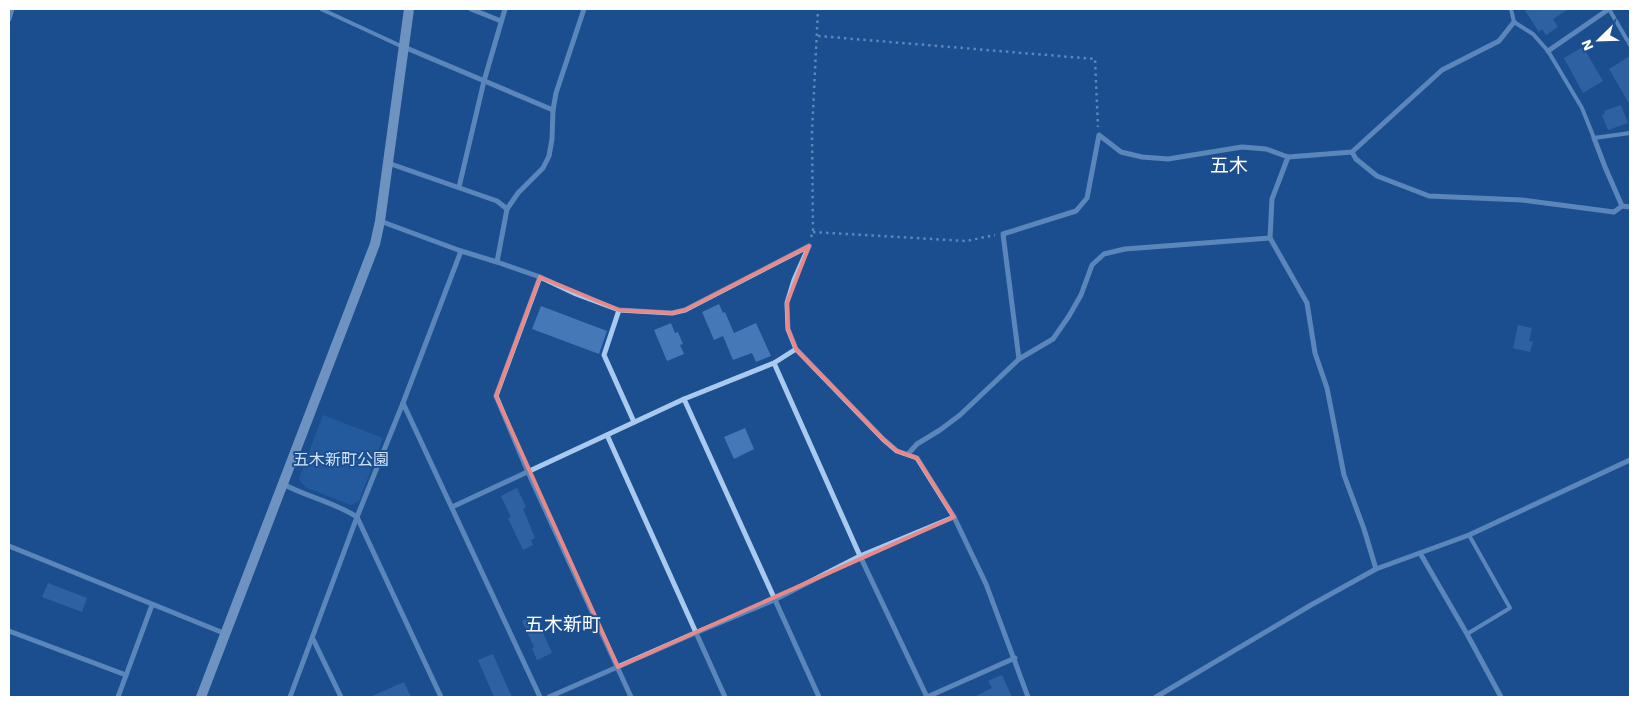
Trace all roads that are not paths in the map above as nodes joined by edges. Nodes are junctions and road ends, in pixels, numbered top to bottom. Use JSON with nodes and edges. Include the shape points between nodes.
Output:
{"nodes":[{"id":1,"x":12,"y":9,"type":"edge"},
{"id":2,"x":321,"y":9,"type":"edge"},
{"id":3,"x":410,"y":9,"type":"edge"},
{"id":4,"x":470,"y":9,"type":"edge"},
{"id":5,"x":505,"y":9,"type":"edge"},
{"id":6,"x":584,"y":9,"type":"edge"},
{"id":7,"x":1511,"y":9,"type":"edge"},
{"id":8,"x":1609,"y":9,"type":"edge"},
{"id":9,"x":9,"y":19,"type":"edge"},
{"id":10,"x":501,"y":21,"type":"junction"},
{"id":11,"x":1514,"y":22,"type":"junction"},
{"id":12,"x":1630,"y":45,"type":"edge"},
{"id":13,"x":403,"y":47,"type":"junction"},
{"id":14,"x":1548,"y":51,"type":"junction"},
{"id":15,"x":484,"y":81,"type":"junction"},
{"id":16,"x":552,"y":110,"type":"junction"},
{"id":17,"x":1630,"y":133,"type":"edge"},
{"id":18,"x":1594,"y":138,"type":"junction"},
{"id":19,"x":1352,"y":152,"type":"junction"},
{"id":20,"x":1288,"y":157,"type":"junction"},
{"id":21,"x":388,"y":162,"type":"junction"},
{"id":22,"x":459,"y":187,"type":"junction"},
{"id":23,"x":1622,"y":206,"type":"junction"},
{"id":24,"x":1630,"y":207,"type":"edge"},
{"id":25,"x":507,"y":209,"type":"junction"},
{"id":26,"x":380,"y":221,"type":"junction"},
{"id":27,"x":1270,"y":238,"type":"junction"},
{"id":28,"x":461,"y":251,"type":"junction"},
{"id":29,"x":497,"y":262,"type":"junction"},
{"id":30,"x":540,"y":277,"type":"junction"},
{"id":31,"x":619,"y":310,"type":"junction"},
{"id":32,"x":796,"y":349,"type":"junction"},
{"id":33,"x":1019,"y":359,"type":"junction"},
{"id":34,"x":774,"y":363,"type":"junction"},
{"id":35,"x":684,"y":399,"type":"junction"},
{"id":36,"x":403,"y":403,"type":"junction"},
{"id":37,"x":634,"y":422,"type":"junction"},
{"id":38,"x":608,"y":435,"type":"junction"},
{"id":39,"x":908,"y":454,"type":"junction"},
{"id":40,"x":1630,"y":460,"type":"edge"},
{"id":41,"x":528,"y":472,"type":"junction"},
{"id":42,"x":283,"y":484,"type":"junction"},
{"id":43,"x":452,"y":507,"type":"junction"},
{"id":44,"x":357,"y":517,"type":"junction"},
{"id":45,"x":954,"y":517,"type":"junction"},
{"id":46,"x":1469,"y":535,"type":"junction"},
{"id":47,"x":9,"y":546,"type":"edge"},
{"id":48,"x":1420,"y":553,"type":"junction"},
{"id":49,"x":860,"y":556,"type":"junction"},
{"id":50,"x":1376,"y":569,"type":"junction"},
{"id":51,"x":774,"y":600,"type":"junction"},
{"id":52,"x":152,"y":605,"type":"junction"},
{"id":53,"x":9,"y":631,"type":"edge"},
{"id":54,"x":695,"y":633,"type":"junction"},
{"id":55,"x":226,"y":634,"type":"junction"},
{"id":56,"x":1467,"y":634,"type":"junction"},
{"id":57,"x":313,"y":639,"type":"junction"},
{"id":58,"x":1015,"y":658,"type":"junction"},
{"id":59,"x":618,"y":667,"type":"junction"},
{"id":60,"x":126,"y":674,"type":"junction"},
{"id":61,"x":1163,"y":696,"type":"edge"},
{"id":62,"x":118,"y":697,"type":"edge"},
{"id":63,"x":201,"y":697,"type":"edge"},
{"id":64,"x":290,"y":697,"type":"edge"},
{"id":65,"x":341,"y":697,"type":"edge"},
{"id":66,"x":441,"y":697,"type":"edge"},
{"id":67,"x":540,"y":697,"type":"edge"},
{"id":68,"x":549,"y":697,"type":"edge"},
{"id":69,"x":631,"y":697,"type":"edge"},
{"id":70,"x":725,"y":697,"type":"edge"},
{"id":71,"x":819,"y":697,"type":"edge"},
{"id":72,"x":927,"y":697,"type":"edge"},
{"id":73,"x":1028,"y":697,"type":"edge"},
{"id":74,"x":1156,"y":697,"type":"edge"},
{"id":75,"x":1501,"y":697,"type":"edge"}],
"edges":[{"from":1,"to":9,"type":"street"},
{"from":2,"to":13,"type":"lane"},
{"from":3,"to":13,"type":"street"},
{"from":4,"to":10,"type":"street"},
{"from":5,"to":10,"type":"street"},
{"from":6,"to":16,"type":"street"},
{"from":7,"to":11,"type":"lane"},
{"from":8,"to":12,"type":"lane"},
{"from":8,"to":14,"type":"street"},
{"from":10,"to":15,"type":"street"},
{"from":11,"to":14,"type":"lane","via":[[1533,34]]},
{"from":11,"to":19,"type":"street","via":[[1500,40],[1442,70]]},
{"from":13,"to":15,"type":"street"},
{"from":13,"to":21,"type":"street"},
{"from":14,"to":18,"type":"lane","via":[[1582,108]]},
{"from":15,"to":16,"type":"street"},
{"from":15,"to":22,"type":"street"},
{"from":16,"to":25,"type":"street","via":[[549,156],[543,168]]},
{"from":17,"to":18,"type":"lane"},
{"from":18,"to":23,"type":"street"},
{"from":19,"to":20,"type":"street"},
{"from":19,"to":23,"type":"street","via":[[1378,176],[1429,196],[1522,200],[1614,212]]},
{"from":20,"to":27,"type":"street","via":[[1272,199]]},
{"from":20,"to":33,"type":"street","via":[[1266,149],[1242,147],[1168,159],[1142,157],[1121,152],[1099,134],[1087,198],[1076,211],[1003,234]]},
{"from":21,"to":22,"type":"street"},
{"from":21,"to":26,"type":"street"},
{"from":22,"to":25,"type":"street","via":[[497,201]]},
{"from":23,"to":24,"type":"street"},
{"from":25,"to":29,"type":"street"},
{"from":26,"to":28,"type":"street"},
{"from":26,"to":42,"type":"street","via":[[375,244]]},
{"from":27,"to":33,"type":"street","via":[[1125,249],[1104,254],[1092,265],[1069,316],[1053,339]]},
{"from":27,"to":50,"type":"street","via":[[1307,303],[1314,353],[1327,388],[1344,476]]},
{"from":28,"to":29,"type":"street"},
{"from":28,"to":36,"type":"street"},
{"from":29,"to":30,"type":"street"},
{"from":30,"to":31,"type":"street"},
{"from":30,"to":41,"type":"street","via":[[496,396]]},
{"from":31,"to":32,"type":"street","via":[[672,313],[685,310],[809,246],[787,303],[788,329]]},
{"from":31,"to":37,"type":"street","via":[[604,355]]},
{"from":32,"to":34,"type":"street"},
{"from":32,"to":39,"type":"street","via":[[883,439],[896,451]]},
{"from":33,"to":39,"type":"street","via":[[960,415]]},
{"from":34,"to":35,"type":"street"},
{"from":34,"to":49,"type":"street"},
{"from":35,"to":37,"type":"street"},
{"from":35,"to":51,"type":"street"},
{"from":36,"to":43,"type":"street"},
{"from":36,"to":44,"type":"street"},
{"from":37,"to":38,"type":"street"},
{"from":38,"to":41,"type":"street"},
{"from":38,"to":54,"type":"street"},
{"from":39,"to":45,"type":"street","via":[[917,458]]},
{"from":40,"to":46,"type":"street"},
{"from":41,"to":43,"type":"street"},
{"from":41,"to":59,"type":"street"},
{"from":42,"to":44,"type":"street"},
{"from":42,"to":55,"type":"street"},
{"from":43,"to":67,"type":"street"},
{"from":44,"to":57,"type":"street"},
{"from":44,"to":66,"type":"street"},
{"from":45,"to":49,"type":"street"},
{"from":45,"to":58,"type":"street","via":[[986,584]]},
{"from":46,"to":48,"type":"street"},
{"from":46,"to":56,"type":"lane","via":[[1510,608]]},
{"from":47,"to":52,"type":"street"},
{"from":48,"to":50,"type":"street"},
{"from":48,"to":56,"type":"street"},
{"from":49,"to":51,"type":"street"},
{"from":49,"to":72,"type":"street"},
{"from":50,"to":61,"type":"street"},
{"from":51,"to":54,"type":"street"},
{"from":51,"to":71,"type":"street"},
{"from":52,"to":55,"type":"street"},
{"from":52,"to":60,"type":"street"},
{"from":53,"to":60,"type":"street"},
{"from":54,"to":59,"type":"street"},
{"from":54,"to":70,"type":"street"},
{"from":55,"to":63,"type":"street"},
{"from":56,"to":75,"type":"street"},
{"from":57,"to":64,"type":"street"},
{"from":57,"to":65,"type":"street"},
{"from":58,"to":72,"type":"street"},
{"from":58,"to":73,"type":"street"},
{"from":59,"to":68,"type":"street"},
{"from":59,"to":69,"type":"street"},
{"from":60,"to":62,"type":"street"},
{"from":61,"to":74,"type":"street"}]}
